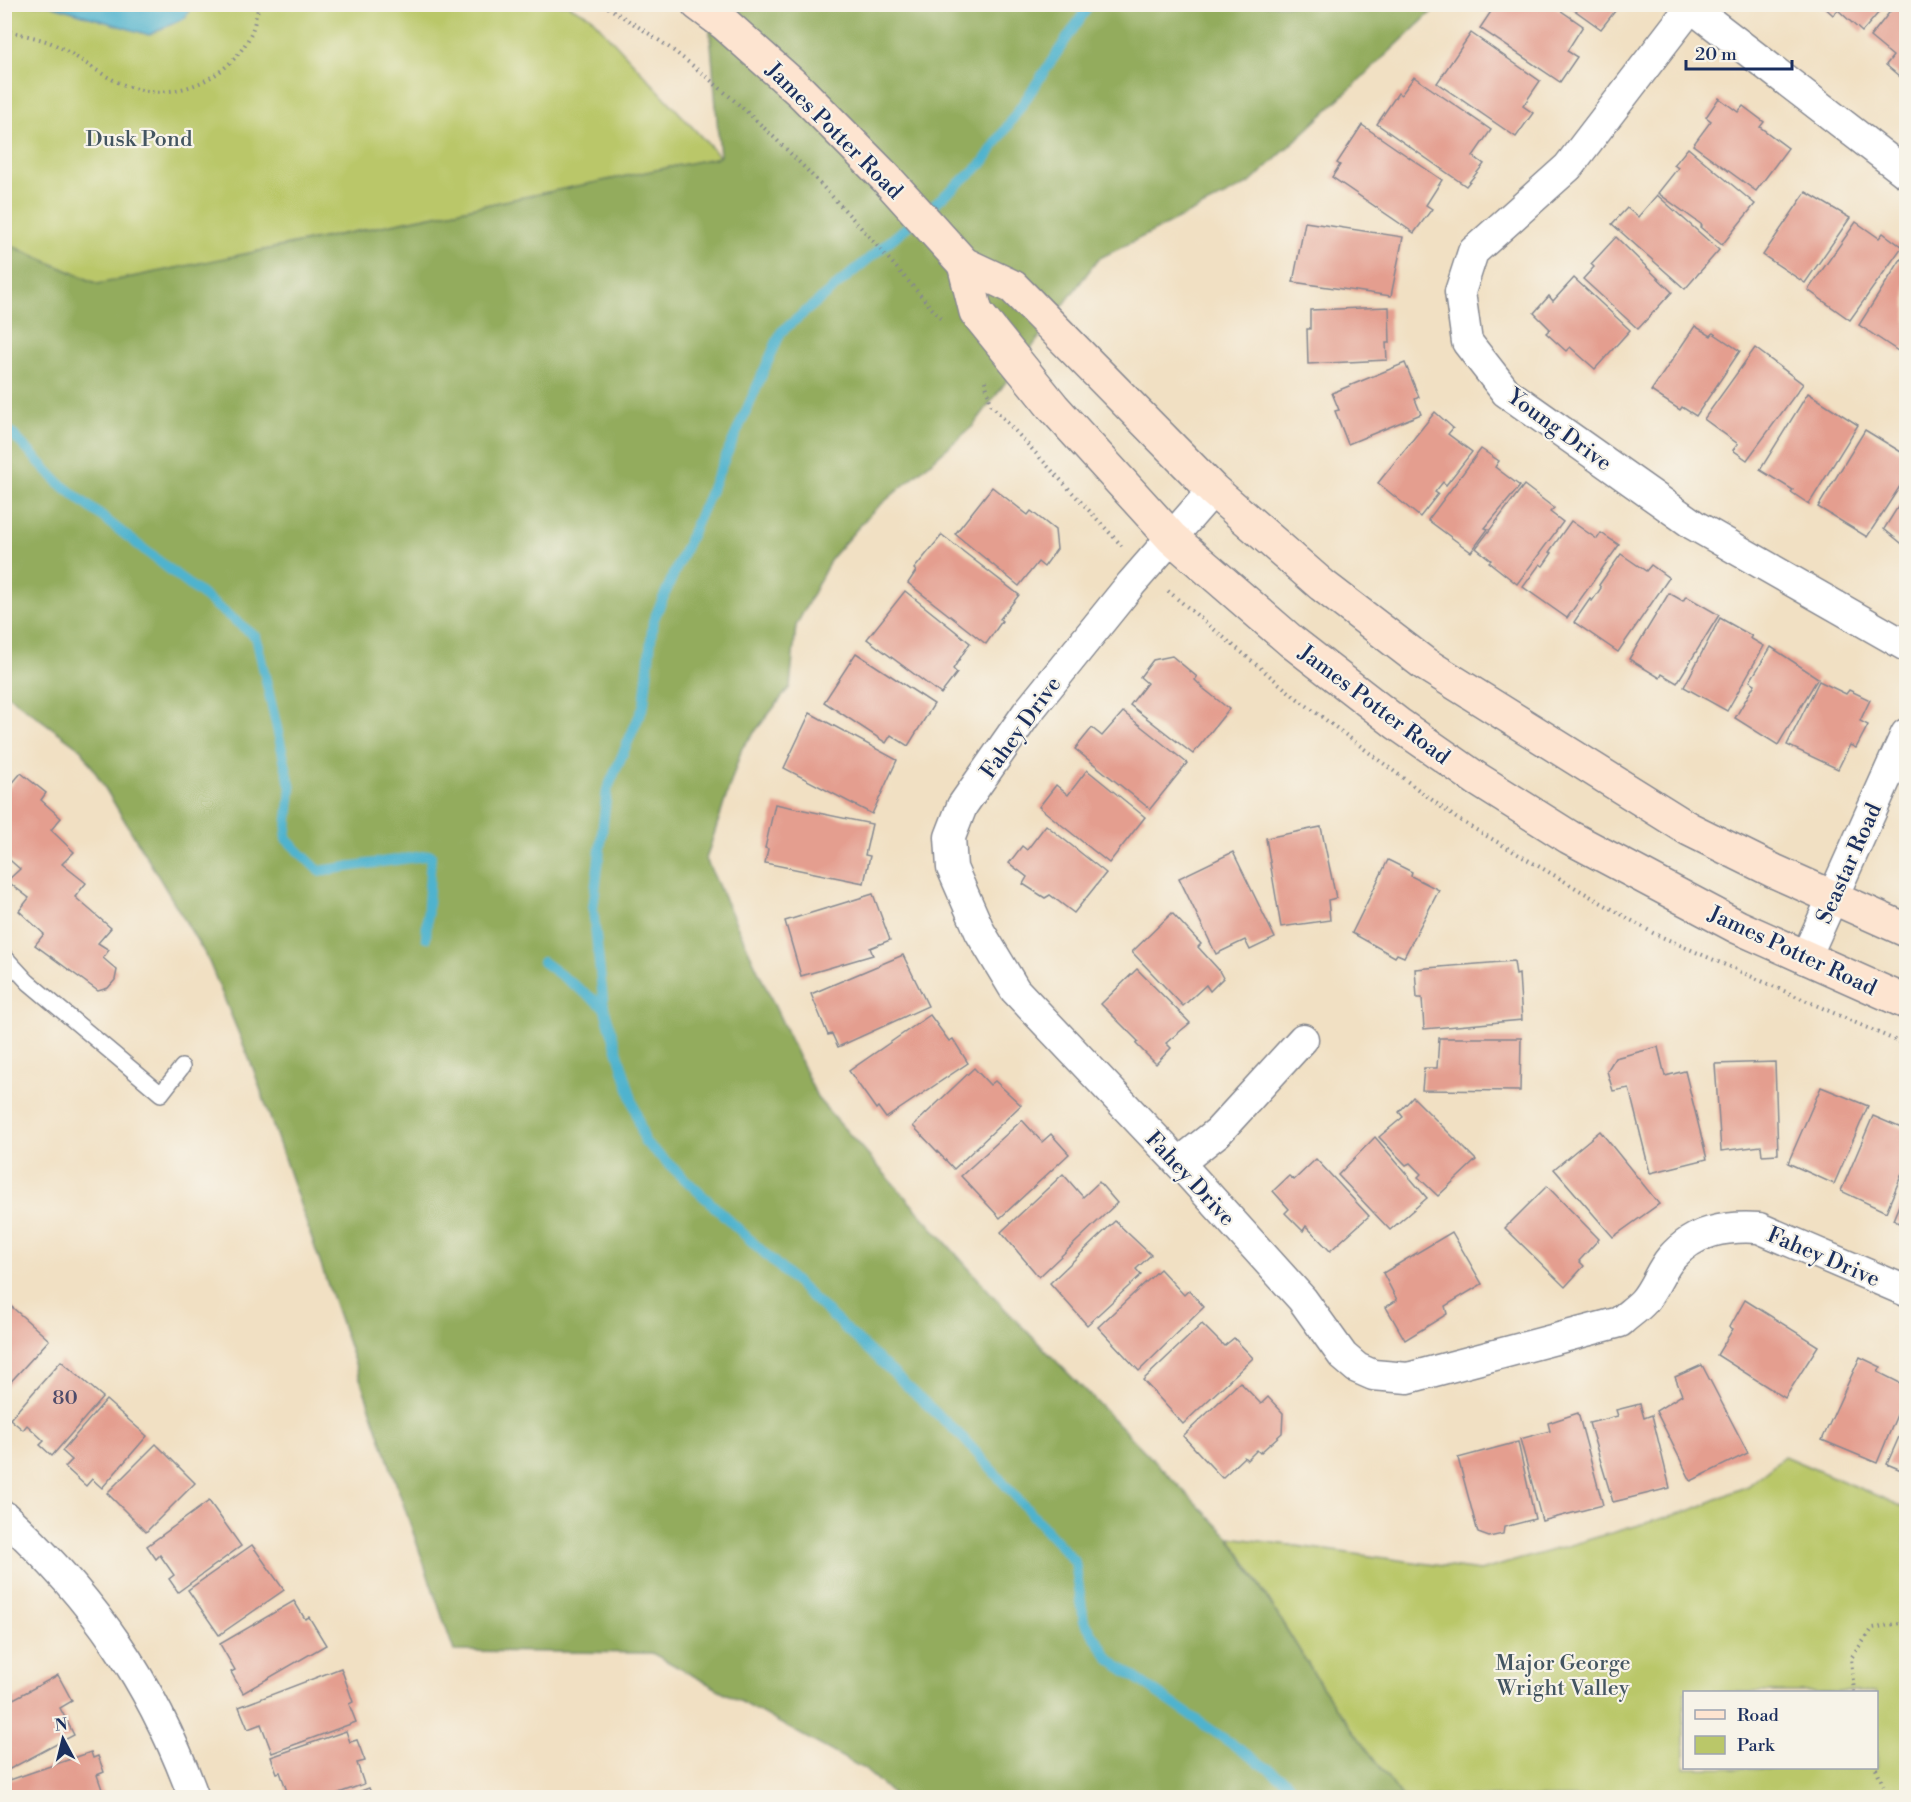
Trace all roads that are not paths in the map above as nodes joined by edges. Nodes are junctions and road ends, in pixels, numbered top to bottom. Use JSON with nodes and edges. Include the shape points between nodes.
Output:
{"nodes":[{"id":1,"x":698,"y":4,"type":"edge"},
{"id":2,"x":1692,"y":6,"type":"edge"},
{"id":3,"x":1906,"y":173,"type":"edge"},
{"id":4,"x":964,"y":264,"type":"junction"},
{"id":5,"x":1213,"y":490,"type":"junction"},
{"id":6,"x":1172,"y":538,"type":"junction"},
{"id":7,"x":1906,"y":646,"type":"edge"},
{"id":8,"x":1906,"y":734,"type":"edge"},
{"id":9,"x":1831,"y":898,"type":"junction"},
{"id":10,"x":1906,"y":930,"type":"edge"},
{"id":11,"x":4,"y":956,"type":"edge"},
{"id":12,"x":1804,"y":959,"type":"junction"},
{"id":13,"x":1906,"y":1002,"type":"edge"},
{"id":14,"x":1303,"y":1039,"type":"dead end"},
{"id":15,"x":182,"y":1067,"type":"dead end"},
{"id":16,"x":1179,"y":1163,"type":"junction"},
{"id":17,"x":1906,"y":1290,"type":"edge"},
{"id":18,"x":4,"y":1516,"type":"edge"},
{"id":19,"x":194,"y":1797,"type":"edge"}],
"edges":[{"from":1,"to":4,"type":"main road","name":"James Potter Road","via":[[801,92]]},
{"from":2,"to":3,"type":"street"},
{"from":2,"to":7,"type":"street","name":"Young Drive","via":[[1568,167],[1473,252],[1460,292],[1467,342],[1506,392],[1694,525]]},
{"from":4,"to":5,"type":"main road","name":"James Potter Road","via":[[1013,287]]},
{"from":4,"to":6,"type":"main road","name":"James Potter Road","via":[[976,312],[1053,407]]},
{"from":5,"to":6,"type":"street","name":"Fahey Drive"},
{"from":5,"to":9,"type":"main road","name":"James Potter Road","via":[[1322,585],[1425,664],[1689,829]]},
{"from":6,"to":12,"type":"main road","name":"James Potter Road","via":[[1291,641],[1477,779],[1569,837]]},
{"from":6,"to":16,"type":"street","name":"Fahey Drive","via":[[1027,713],[962,806],[950,837],[952,868],[980,932],[1015,990]]},
{"from":8,"to":9,"type":"street","name":"Seastar Road"},
{"from":9,"to":10,"type":"main road","name":"James Potter Road"},
{"from":9,"to":12,"type":"street","name":"Seastar Road"},
{"from":11,"to":15,"type":"lane","via":[[28,982],[161,1094]]},
{"from":12,"to":13,"type":"main road","name":"James Potter Road"},
{"from":14,"to":16,"type":"street","via":[[1224,1125]]},
{"from":16,"to":17,"type":"street","name":"Fahey Drive","via":[[1302,1299],[1343,1356],[1373,1375],[1408,1378],[1620,1322],[1644,1300],[1671,1258],[1688,1243],[1709,1231],[1733,1227],[1759,1228]]},
{"from":18,"to":19,"type":"street","via":[[68,1578],[121,1648],[165,1725]]}]}
